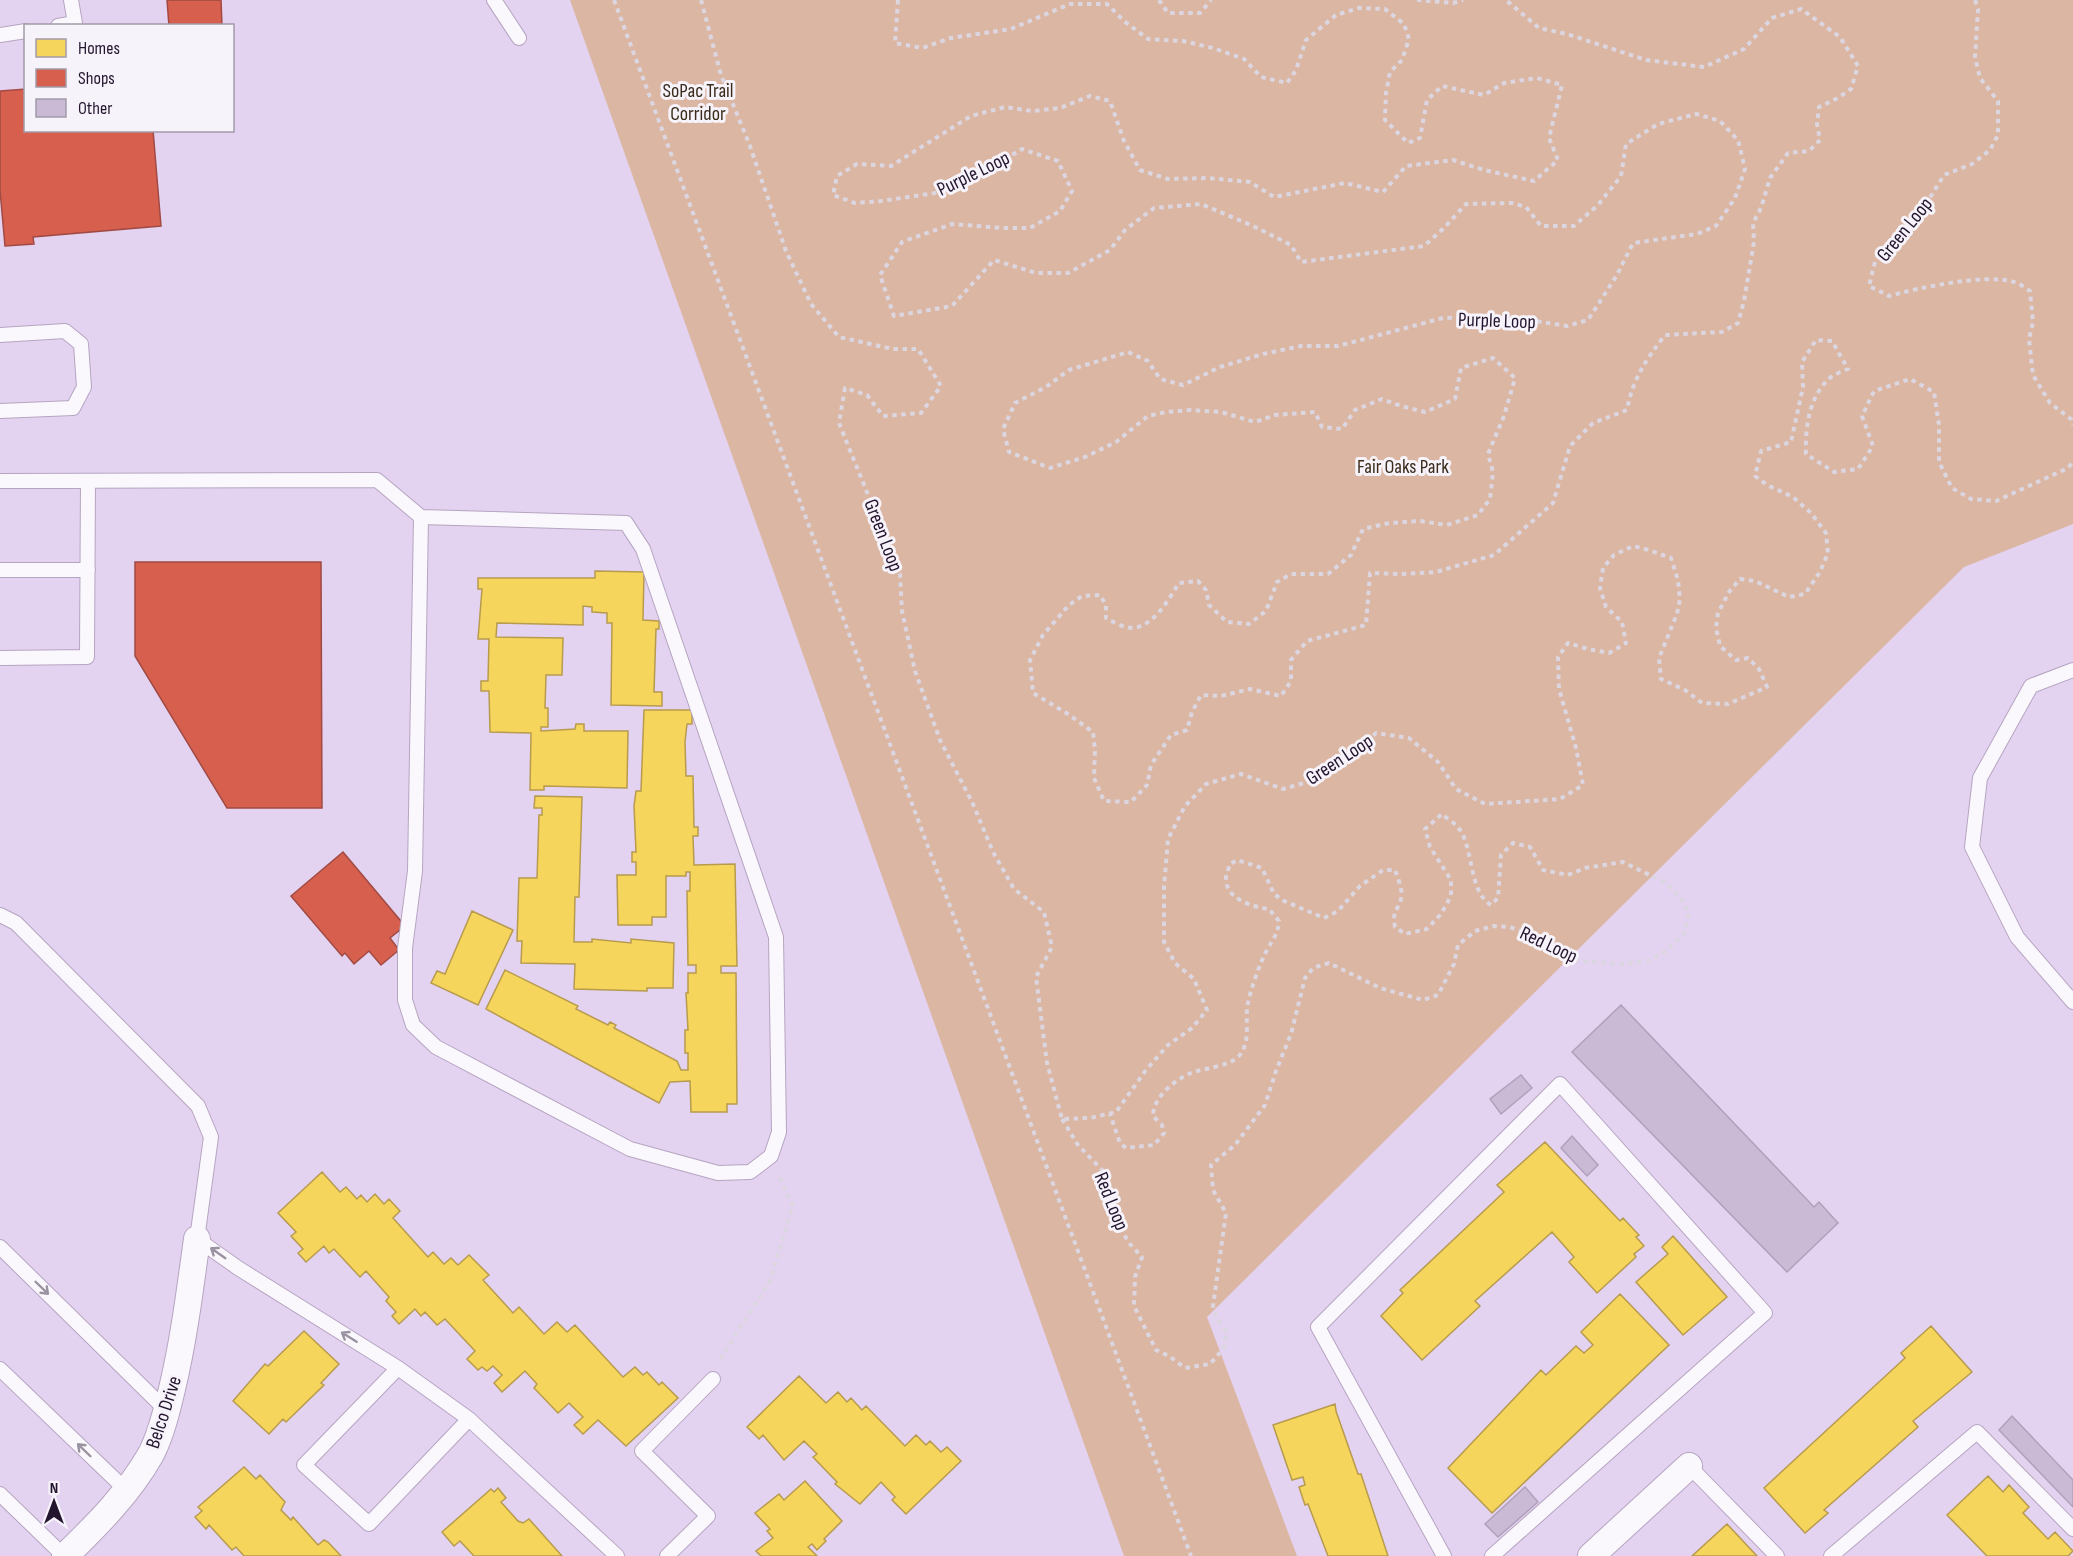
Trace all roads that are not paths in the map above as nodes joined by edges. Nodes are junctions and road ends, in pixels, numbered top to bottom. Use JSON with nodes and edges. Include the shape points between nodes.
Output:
{"nodes":[{"id":1,"x":71,"y":0,"type":"edge"},
{"id":2,"x":494,"y":0,"type":"edge"},
{"id":3,"x":69,"y":24,"type":"edge"},
{"id":4,"x":24,"y":31,"type":"edge"},
{"id":5,"x":0,"y":35,"type":"edge"},
{"id":6,"x":519,"y":38,"type":"dead end"},
{"id":7,"x":0,"y":335,"type":"edge"},
{"id":8,"x":0,"y":411,"type":"edge"},
{"id":9,"x":88,"y":481,"type":"junction"},
{"id":10,"x":0,"y":482,"type":"edge"},
{"id":11,"x":421,"y":517,"type":"junction"},
{"id":12,"x":0,"y":570,"type":"edge"},
{"id":13,"x":88,"y":570,"type":"junction"},
{"id":14,"x":0,"y":658,"type":"edge"},
{"id":15,"x":2073,"y":670,"type":"edge"},
{"id":16,"x":0,"y":915,"type":"edge"},
{"id":17,"x":2073,"y":1002,"type":"edge"},
{"id":18,"x":197,"y":1239,"type":"junction"},
{"id":19,"x":0,"y":1247,"type":"edge"},
{"id":20,"x":398,"y":1368,"type":"junction"},
{"id":21,"x":0,"y":1369,"type":"edge"},
{"id":22,"x":713,"y":1379,"type":"road end"},
{"id":23,"x":167,"y":1411,"type":"junction"},
{"id":24,"x":469,"y":1419,"type":"junction"},
{"id":25,"x":1689,"y":1466,"type":"joint"},
{"id":26,"x":126,"y":1490,"type":"junction"},
{"id":27,"x":0,"y":1494,"type":"edge"},
{"id":28,"x":2073,"y":1529,"type":"edge"},
{"id":29,"x":1594,"y":1555,"type":"edge"},
{"id":30,"x":65,"y":1556,"type":"edge"},
{"id":31,"x":617,"y":1556,"type":"edge"},
{"id":32,"x":667,"y":1556,"type":"edge"},
{"id":33,"x":1444,"y":1556,"type":"edge"},
{"id":34,"x":1492,"y":1556,"type":"edge"},
{"id":35,"x":1777,"y":1556,"type":"edge"},
{"id":36,"x":1831,"y":1556,"type":"edge"}],
"edges":[{"from":1,"to":3,"type":"lane","via":[[75,23]]},
{"from":2,"to":6,"type":"lane"},
{"from":4,"to":5,"type":"lane"},
{"from":7,"to":8,"type":"lane","via":[[65,331],[81,344],[84,387],[73,408]]},
{"from":9,"to":10,"type":"lane"},
{"from":9,"to":11,"type":"lane","via":[[377,480]]},
{"from":9,"to":13,"type":"lane"},
{"from":11,"to":11,"type":"lane","via":[[415,871],[405,948],[405,1000],[413,1025],[436,1047],[630,1149],[718,1173],[750,1172],[771,1156],[780,1132],[776,937],[643,549],[626,523]]},
{"from":12,"to":13,"type":"lane"},
{"from":13,"to":14,"type":"lane","via":[[87,657]]},
{"from":15,"to":17,"type":"lane","via":[[2031,686],[1980,778],[1972,847],[2017,937]]},
{"from":16,"to":18,"type":"lane","via":[[15,923],[198,1106],[211,1137]]},
{"from":20,"to":18,"type":"lane","one_way":true},
{"from":18,"to":23,"type":"street","name":"Belco Drive","via":[[181,1351]]},
{"from":19,"to":23,"type":"lane","one_way":true},
{"from":20,"to":24,"type":"lane"},
{"from":20,"to":24,"type":"lane","via":[[304,1465],[369,1524]]},
{"from":26,"to":21,"type":"lane","one_way":true},
{"from":22,"to":32,"type":"lane","via":[[642,1451],[708,1516]]},
{"from":23,"to":26,"type":"street","name":"Belco Drive","via":[[151,1453]]},
{"from":24,"to":31,"type":"lane"},
{"from":25,"to":29,"type":"street"},
{"from":25,"to":35,"type":"lane"},
{"from":26,"to":30,"type":"street","name":"Belco Drive"},
{"from":27,"to":30,"type":"lane"},
{"from":28,"to":36,"type":"lane","via":[[1977,1432]]},
{"from":33,"to":34,"type":"lane","via":[[1318,1327],[1560,1084],[1765,1313]]}]}
